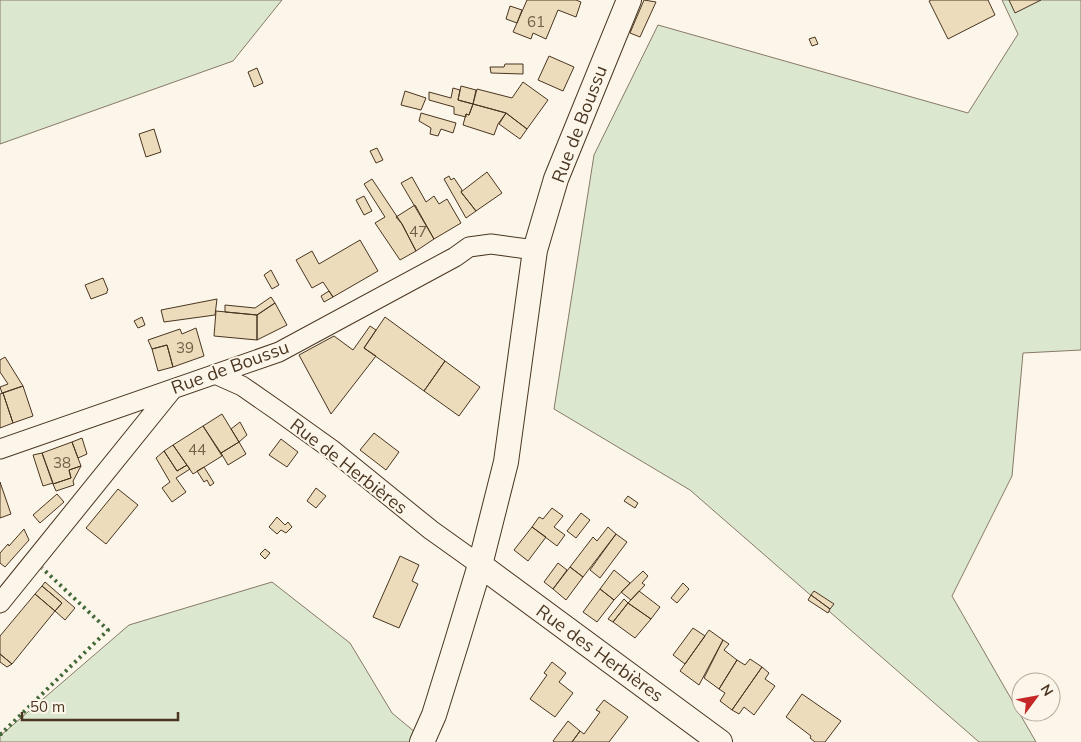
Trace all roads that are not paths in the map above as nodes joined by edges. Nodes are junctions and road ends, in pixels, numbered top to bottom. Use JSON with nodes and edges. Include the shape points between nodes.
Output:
{"nodes":[{"id":1,"x":629,"y":0,"type":"edge"},
{"id":2,"x":535,"y":250,"type":"junction"},
{"id":3,"x":215,"y":374,"type":"junction"},
{"id":4,"x":172,"y":389,"type":"junction"},
{"id":5,"x":0,"y":448,"type":"edge"},
{"id":6,"x":480,"y":565,"type":"junction"},
{"id":7,"x":0,"y":603,"type":"edge"},
{"id":8,"x":422,"y":742,"type":"edge"},
{"id":9,"x":720,"y":742,"type":"edge"}],
"edges":[{"from":1,"to":2,"type":"street","name":"Rue de Boussu","via":[[560,171]]},
{"from":2,"to":3,"type":"street","name":"Rue de Boussu","via":[[491,244],[469,247],[279,352]]},
{"from":2,"to":6,"type":"street","name":"Rue de Boussu","via":[[506,462]]},
{"from":3,"to":4,"type":"street","name":"Rue de Boussu"},
{"from":3,"to":6,"type":"street","name":"Rue de Herbières","via":[[242,386],[331,449]]},
{"from":4,"to":5,"type":"street","name":"Rue de Boussu"},
{"from":4,"to":7,"type":"street"},
{"from":6,"to":8,"type":"street","name":"Rue de Boussu","via":[[434,715]]},
{"from":6,"to":9,"type":"street","name":"Rue des Herbières"}]}
